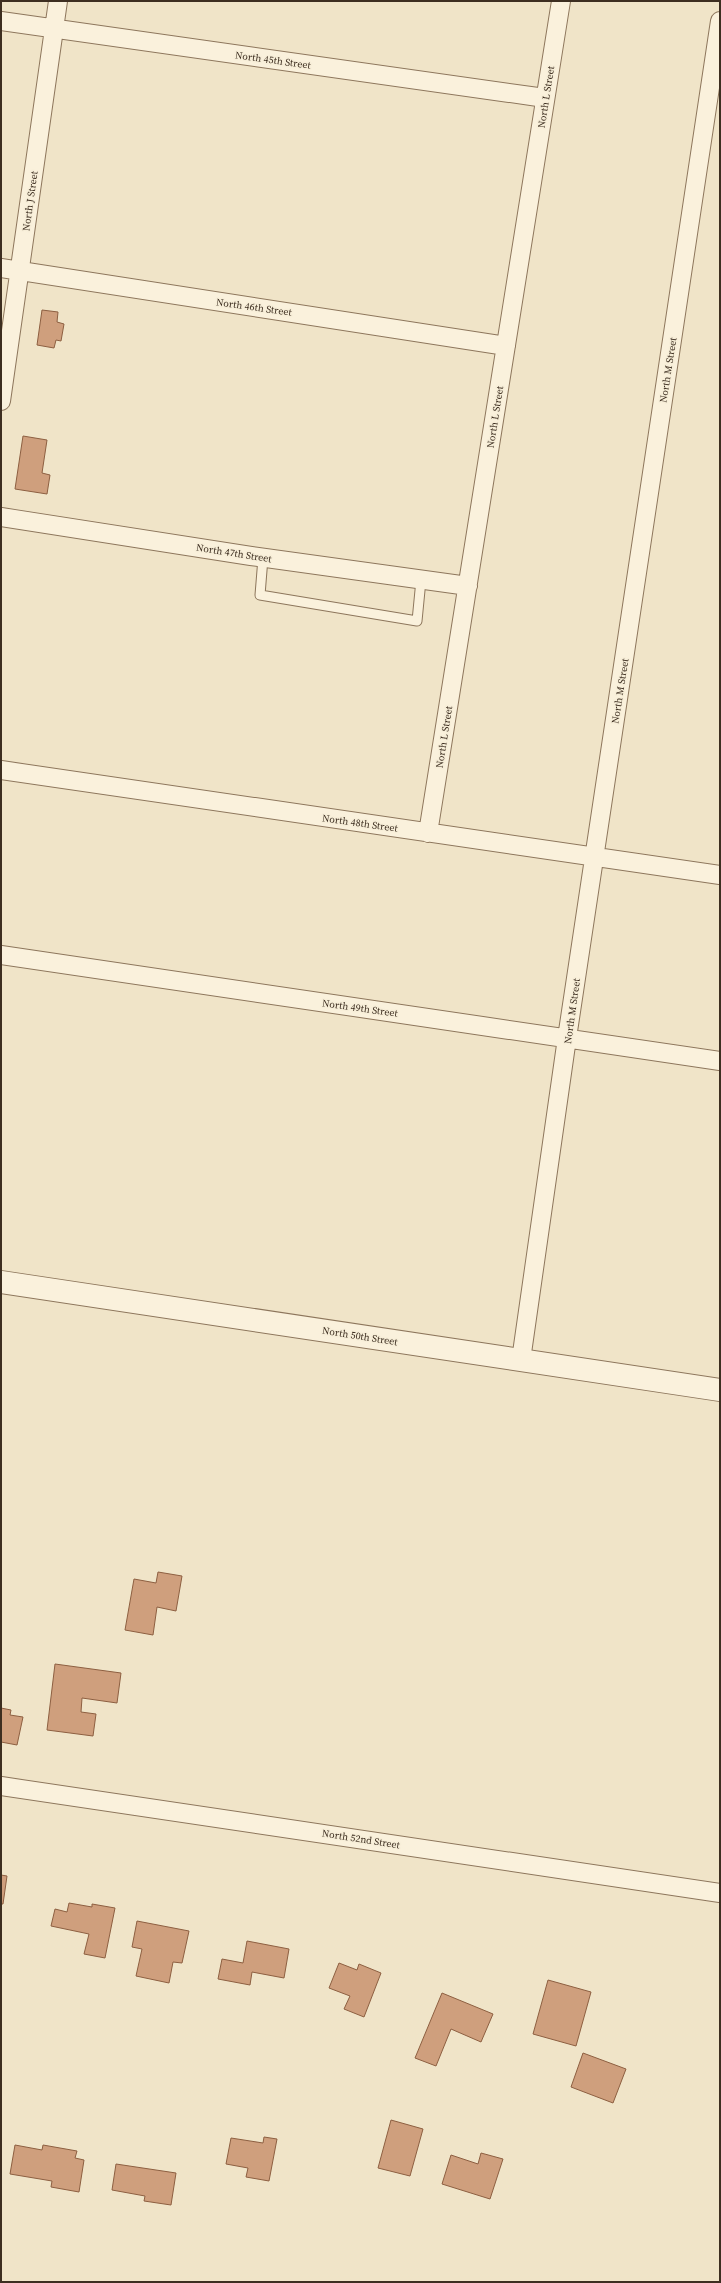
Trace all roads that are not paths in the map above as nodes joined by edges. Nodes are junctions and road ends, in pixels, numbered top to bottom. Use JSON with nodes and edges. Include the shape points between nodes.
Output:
{"nodes":[{"id":1,"x":58,"y":1,"type":"edge"},
{"id":2,"x":561,"y":1,"type":"edge"},
{"id":3,"x":1,"y":21,"type":"edge"},
{"id":4,"x":720,"y":21,"type":"edge"},
{"id":5,"x":54,"y":28,"type":"junction"},
{"id":6,"x":545,"y":98,"type":"junction"},
{"id":7,"x":1,"y":268,"type":"edge"},
{"id":8,"x":20,"y":270,"type":"junction"},
{"id":9,"x":506,"y":346,"type":"junction"},
{"id":10,"x":1,"y":401,"type":"edge"},
{"id":11,"x":1,"y":517,"type":"edge"},
{"id":12,"x":263,"y":558,"type":"junction"},
{"id":13,"x":421,"y":580,"type":"junction"},
{"id":14,"x":468,"y":586,"type":"junction"},
{"id":15,"x":1,"y":770,"type":"edge"},
{"id":16,"x":428,"y":832,"type":"junction"},
{"id":17,"x":595,"y":856,"type":"junction"},
{"id":18,"x":720,"y":875,"type":"edge"},
{"id":19,"x":1,"y":955,"type":"edge"},
{"id":20,"x":567,"y":1038,"type":"junction"},
{"id":21,"x":720,"y":1061,"type":"edge"},
{"id":22,"x":1,"y":1282,"type":"edge"},
{"id":23,"x":521,"y":1360,"type":"junction"},
{"id":24,"x":720,"y":1390,"type":"edge"},
{"id":25,"x":1,"y":1786,"type":"edge"},
{"id":26,"x":720,"y":1893,"type":"edge"}],
"edges":[{"from":1,"to":5,"type":"street","name":"North J Street"},
{"from":2,"to":6,"type":"street","name":"North L Street"},
{"from":3,"to":5,"type":"street","name":"North 45th Street"},
{"from":4,"to":17,"type":"street","name":"North M Street"},
{"from":5,"to":6,"type":"street","name":"North 45th Street"},
{"from":5,"to":8,"type":"street","name":"North J Street"},
{"from":6,"to":9,"type":"street","name":"North L Street"},
{"from":7,"to":8,"type":"street","name":"North 46th Street"},
{"from":8,"to":9,"type":"street","name":"North 46th Street"},
{"from":8,"to":10,"type":"street","name":"North J Street"},
{"from":9,"to":14,"type":"street","name":"North L Street"},
{"from":11,"to":12,"type":"street","name":"North 47th Street"},
{"from":12,"to":13,"type":"street","name":"North 47th Street"},
{"from":12,"to":13,"type":"lane","via":[[260,594],[417,621]]},
{"from":13,"to":14,"type":"street","name":"North 47th Street"},
{"from":14,"to":16,"type":"street","name":"North L Street"},
{"from":15,"to":16,"type":"street","name":"North 48th Street"},
{"from":16,"to":17,"type":"street","name":"North 48th Street"},
{"from":17,"to":18,"type":"street","name":"North 48th Street"},
{"from":17,"to":20,"type":"street","name":"North M Street"},
{"from":19,"to":20,"type":"street","name":"North 49th Street"},
{"from":20,"to":21,"type":"street","name":"North 49th Street"},
{"from":20,"to":23,"type":"street","name":"North M Street"},
{"from":22,"to":23,"type":"street","name":"North 50th Street"},
{"from":23,"to":24,"type":"street","name":"North 50th Street"},
{"from":25,"to":26,"type":"street","name":"North 52nd Street"}]}
